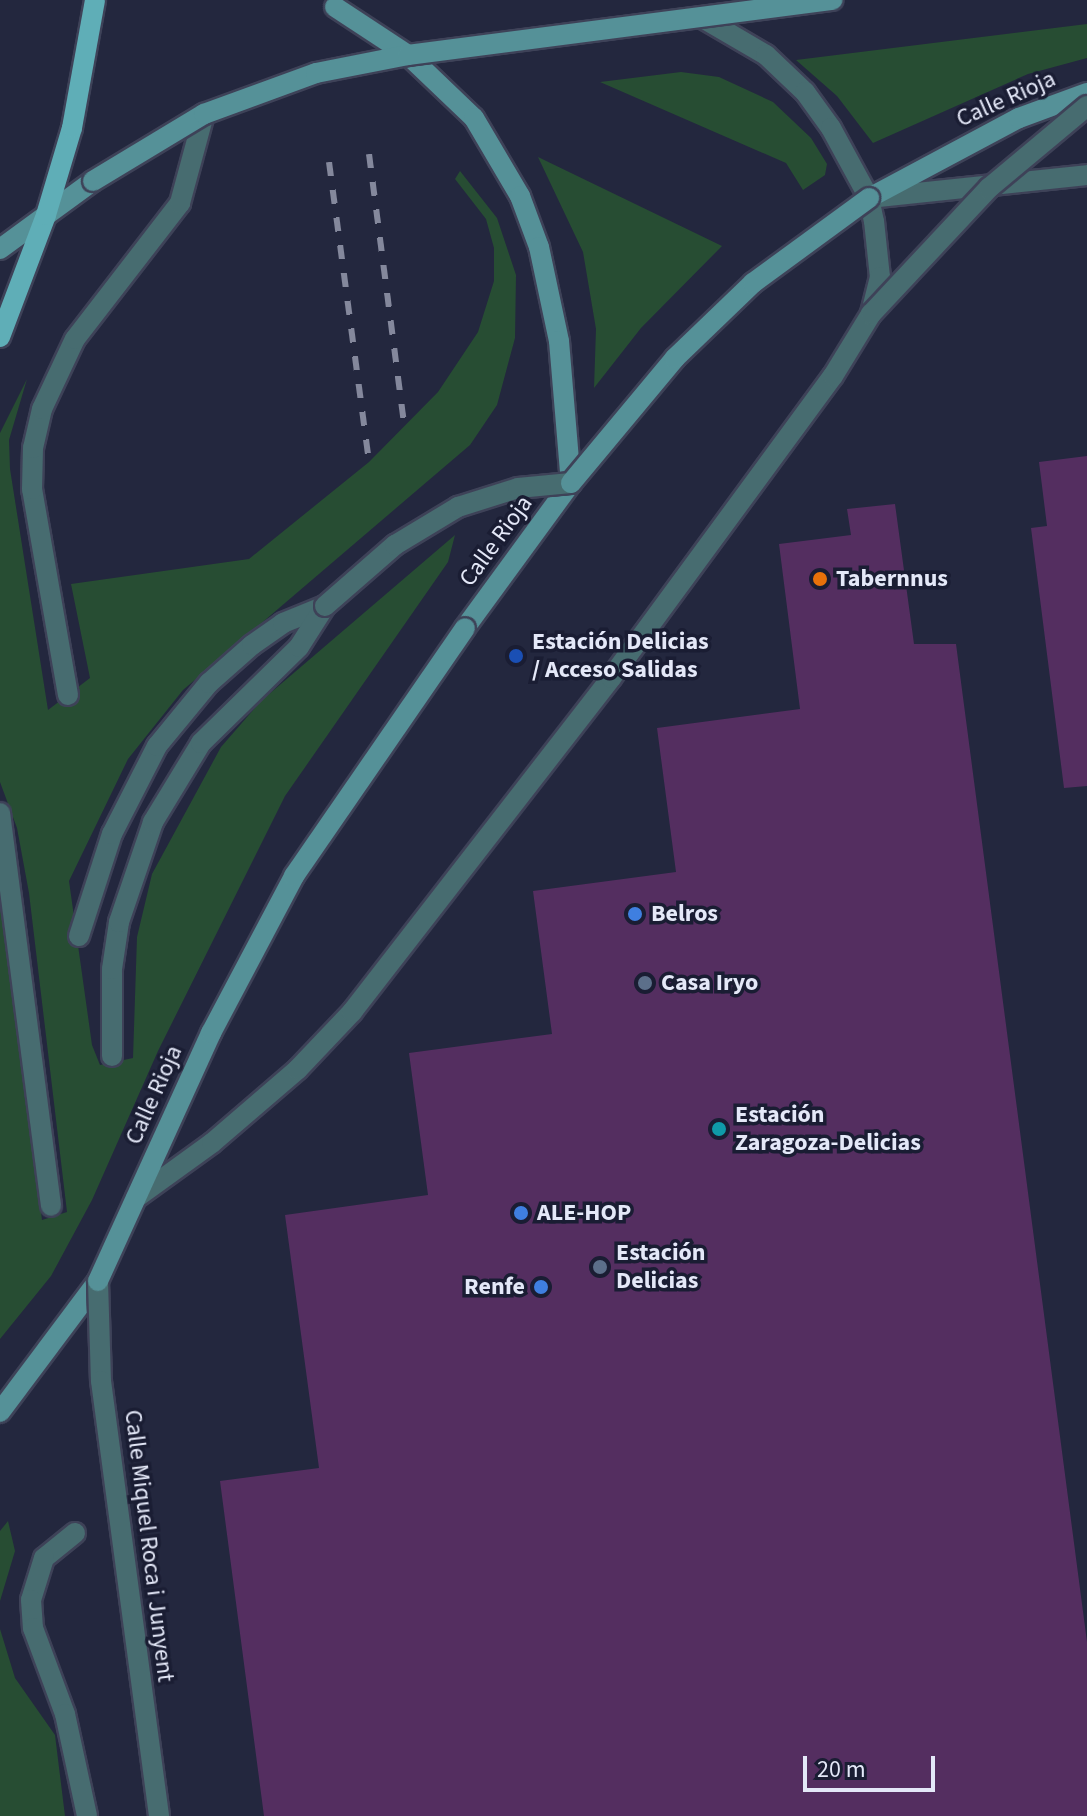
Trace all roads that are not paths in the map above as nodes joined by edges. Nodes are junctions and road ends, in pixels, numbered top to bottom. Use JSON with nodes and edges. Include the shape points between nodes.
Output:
{"nodes":[{"id":1,"x":95,"y":0,"type":"edge"},
{"id":2,"x":832,"y":0,"type":"edge"},
{"id":3,"x":330,"y":3,"type":"edge"},
{"id":4,"x":701,"y":17,"type":"junction"},
{"id":5,"x":408,"y":55,"type":"junction"},
{"id":6,"x":1087,"y":93,"type":"edge"},
{"id":7,"x":1087,"y":106,"type":"edge"},
{"id":8,"x":204,"y":114,"type":"junction"},
{"id":9,"x":1087,"y":175,"type":"edge"},
{"id":10,"x":989,"y":188,"type":"junction"},
{"id":11,"x":869,"y":198,"type":"junction"},
{"id":12,"x":46,"y":215,"type":"junction"},
{"id":13,"x":0,"y":249,"type":"edge"},
{"id":14,"x":871,"y":314,"type":"junction"},
{"id":15,"x":0,"y":337,"type":"edge"},
{"id":16,"x":571,"y":483,"type":"junction"},
{"id":17,"x":325,"y":606,"type":"junction"},
{"id":18,"x":68,"y":695,"type":"dead end"},
{"id":19,"x":0,"y":813,"type":"edge"},
{"id":20,"x":79,"y":936,"type":"dead end"},
{"id":21,"x":112,"y":1056,"type":"dead end"},
{"id":22,"x":136,"y":1198,"type":"junction"},
{"id":23,"x":51,"y":1206,"type":"dead end"},
{"id":24,"x":98,"y":1281,"type":"junction"},
{"id":25,"x":0,"y":1412,"type":"edge"},
{"id":26,"x":75,"y":1533,"type":"dead end"},
{"id":27,"x":87,"y":1816,"type":"edge"},
{"id":28,"x":159,"y":1816,"type":"edge"}],
"edges":[{"from":1,"to":12,"type":"main road","via":[[72,128]]},
{"from":2,"to":4,"type":"main road","bridge":true},
{"from":3,"to":5,"type":"main road","bridge":true},
{"from":4,"to":5,"type":"main road","bridge":true},
{"from":4,"to":11,"type":"street","via":[[766,55],[805,92]]},
{"from":5,"to":8,"type":"main road","bridge":true,"via":[[273,85]]},
{"from":5,"to":16,"type":"main road","via":[[474,118],[520,196],[539,247],[559,341]]},
{"from":6,"to":11,"type":"main road","name":"Calle Rioja","via":[[1019,118]]},
{"from":7,"to":10,"type":"street","name":"Calle Rioja","bridge":true},
{"from":8,"to":12,"type":"main road","bridge":true},
{"from":8,"to":18,"type":"street","via":[[180,203],[75,339],[42,409],[33,448],[32,489]]},
{"from":9,"to":10,"type":"street"},
{"from":10,"to":11,"type":"street"},
{"from":10,"to":14,"type":"street","name":"Calle Rioja","bridge":true},
{"from":11,"to":14,"type":"street","via":[[880,252]]},
{"from":11,"to":16,"type":"main road","name":"Calle Rioja","bridge":true,"via":[[731,303],[638,398]]},
{"from":12,"to":13,"type":"main road"},
{"from":12,"to":15,"type":"main road"},
{"from":14,"to":22,"type":"street","name":"Calle Rioja","bridge":true,"via":[[833,376],[611,678],[352,1012],[298,1069],[212,1143]]},
{"from":16,"to":17,"type":"street","bridge":true,"via":[[518,488],[458,507],[395,545]]},
{"from":16,"to":22,"type":"main road","name":"Calle Rioja","bridge":true,"via":[[379,748],[294,876],[211,1033]]},
{"from":17,"to":20,"type":"street","via":[[283,623],[252,645],[209,683],[157,746],[112,834]]},
{"from":17,"to":21,"type":"street","via":[[299,647],[201,743],[153,822],[119,922],[112,969]]},
{"from":19,"to":23,"type":"street"},
{"from":22,"to":24,"type":"main road","name":"Calle Rioja","bridge":true},
{"from":24,"to":25,"type":"main road","name":"Calle Rioja"},
{"from":24,"to":28,"type":"street","name":"Calle Miquel Roca i Junyent","bridge":true,"via":[[101,1381]]},
{"from":26,"to":27,"type":"street","via":[[44,1558],[31,1600],[33,1628],[65,1714]]}]}
